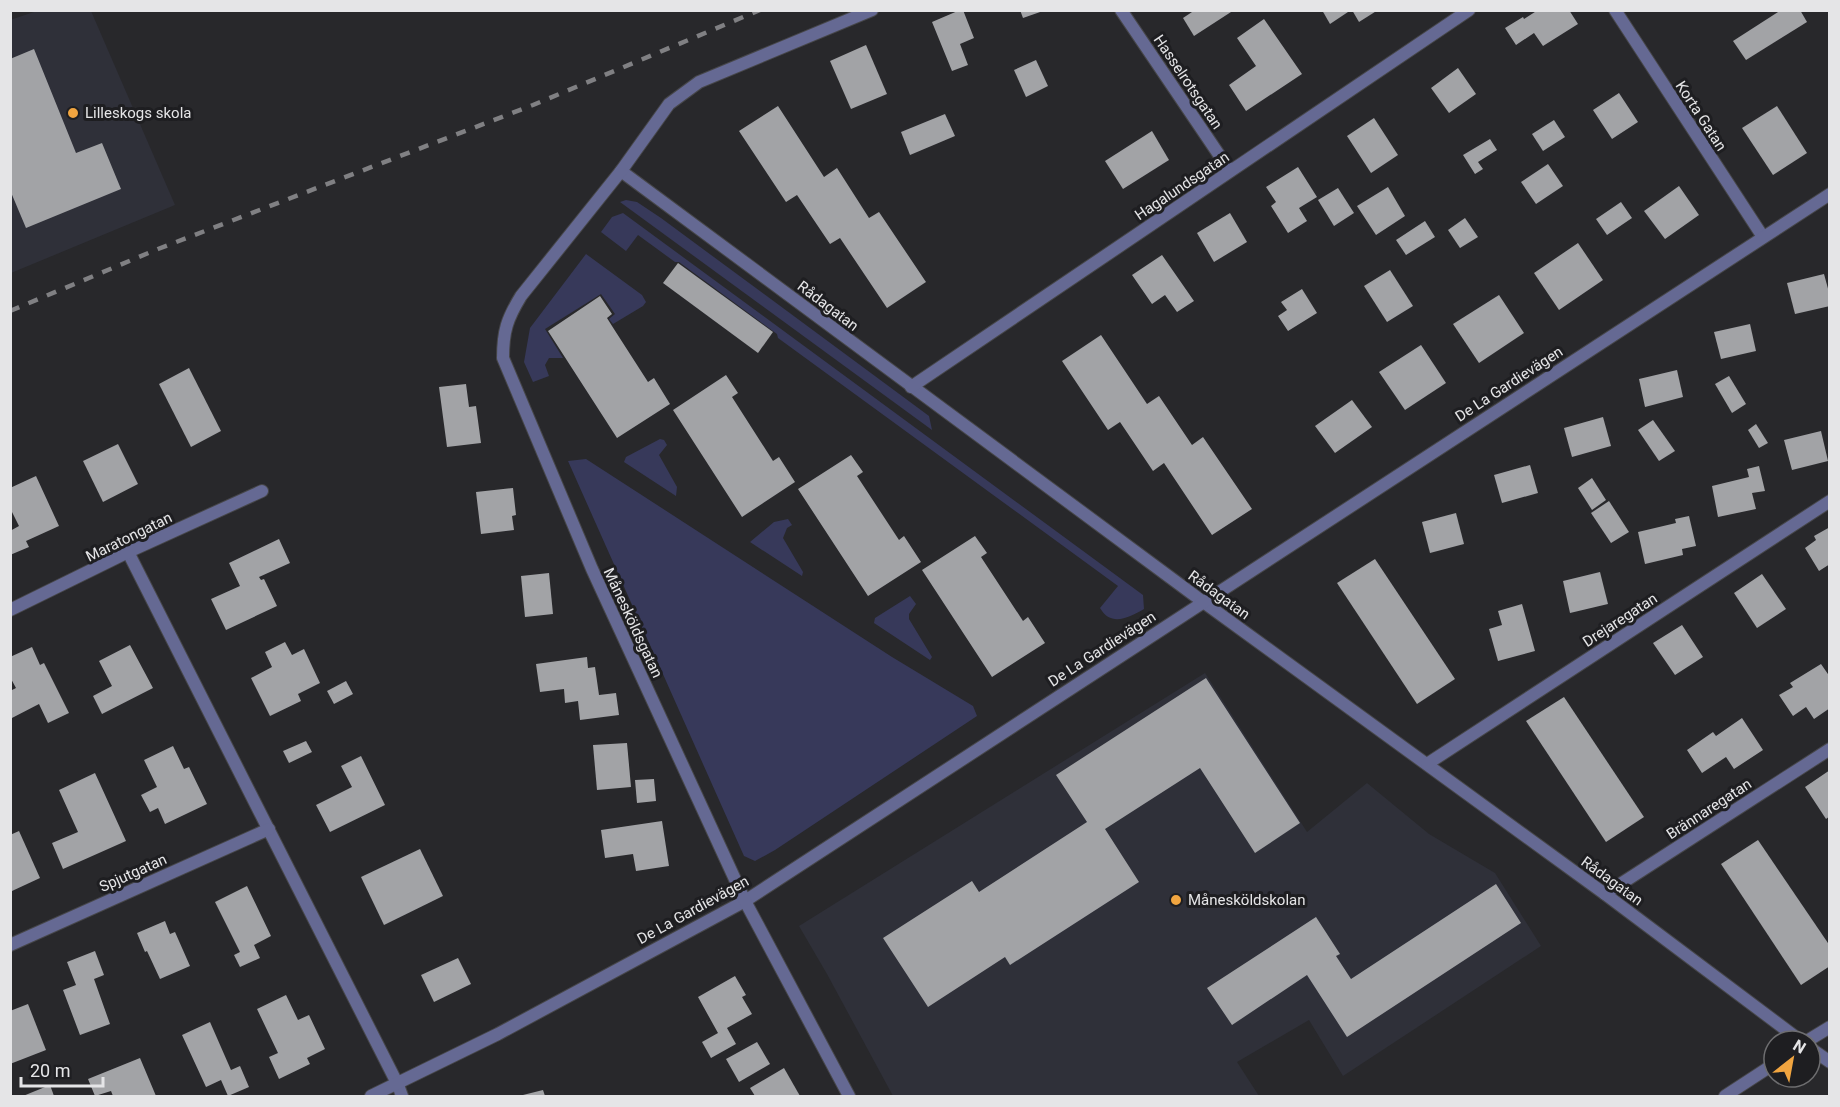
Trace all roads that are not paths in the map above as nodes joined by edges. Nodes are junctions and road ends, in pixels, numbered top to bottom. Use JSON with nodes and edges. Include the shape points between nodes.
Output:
{"nodes":[{"id":1,"x":872,"y":10,"type":"edge"},
{"id":2,"x":1121,"y":10,"type":"edge"},
{"id":3,"x":1469,"y":10,"type":"edge"},
{"id":4,"x":1614,"y":10,"type":"edge"},
{"id":5,"x":621,"y":171,"type":"junction"},
{"id":6,"x":1230,"y":171,"type":"junction"},
{"id":7,"x":1830,"y":194,"type":"edge"},
{"id":8,"x":1763,"y":237,"type":"junction"},
{"id":9,"x":911,"y":387,"type":"junction"},
{"id":10,"x":262,"y":491,"type":"dead end"},
{"id":11,"x":1830,"y":501,"type":"edge"},
{"id":12,"x":128,"y":552,"type":"junction"},
{"id":13,"x":1202,"y":601,"type":"junction"},
{"id":14,"x":10,"y":610,"type":"edge"},
{"id":15,"x":1830,"y":749,"type":"edge"},
{"id":16,"x":1426,"y":764,"type":"junction"},
{"id":17,"x":269,"y":829,"type":"junction"},
{"id":18,"x":1605,"y":894,"type":"junction"},
{"id":19,"x":745,"y":901,"type":"junction"},
{"id":20,"x":10,"y":945,"type":"edge"},
{"id":21,"x":1785,"y":1029,"type":"edge"},
{"id":22,"x":1762,"y":1072,"type":"edge"},
{"id":23,"x":400,"y":1090,"type":"edge"},
{"id":24,"x":371,"y":1096,"type":"edge"},
{"id":25,"x":849,"y":1096,"type":"edge"},
{"id":26,"x":1725,"y":1096,"type":"edge"}],
"edges":[{"from":1,"to":5,"type":"street","name":"Månesköldsgatan","via":[[699,82],[669,104]]},
{"from":2,"to":6,"type":"street","name":"Hasselrotsgatan"},
{"from":3,"to":6,"type":"street","name":"Hagalundsgatan"},
{"from":4,"to":8,"type":"street","name":"Korta Gatan"},
{"from":5,"to":9,"type":"street","name":"Rådagatan"},
{"from":5,"to":19,"type":"street","name":"Månesköldsgatan","via":[[508,317],[503,358],[592,568]]},
{"from":6,"to":9,"type":"street","name":"Hagalundsgatan"},
{"from":7,"to":8,"type":"street","name":"De La Gardievägen"},
{"from":8,"to":13,"type":"street","name":"De La Gardievägen"},
{"from":9,"to":13,"type":"street","name":"Rådagatan"},
{"from":10,"to":12,"type":"street","name":"Maratongatan"},
{"from":11,"to":16,"type":"street","name":"Drejaregatan"},
{"from":12,"to":14,"type":"street","name":"Maratongatan"},
{"from":12,"to":17,"type":"street"},
{"from":13,"to":16,"type":"street","name":"Rådagatan"},
{"from":13,"to":19,"type":"street","name":"De La Gardievägen"},
{"from":15,"to":18,"type":"street","name":"Brännaregatan"},
{"from":16,"to":18,"type":"street","name":"Rådagatan"},
{"from":17,"to":20,"type":"street","name":"Spjutgatan"},
{"from":17,"to":23,"type":"street"},
{"from":18,"to":21,"type":"street","name":"Rådagatan"},
{"from":19,"to":23,"type":"street","name":"De La Gardievägen"},
{"from":19,"to":25,"type":"street","name":"Månesköldsgatan"},
{"from":22,"to":26,"type":"street"},
{"from":23,"to":24,"type":"street","name":"De La Gardievägen"}]}
